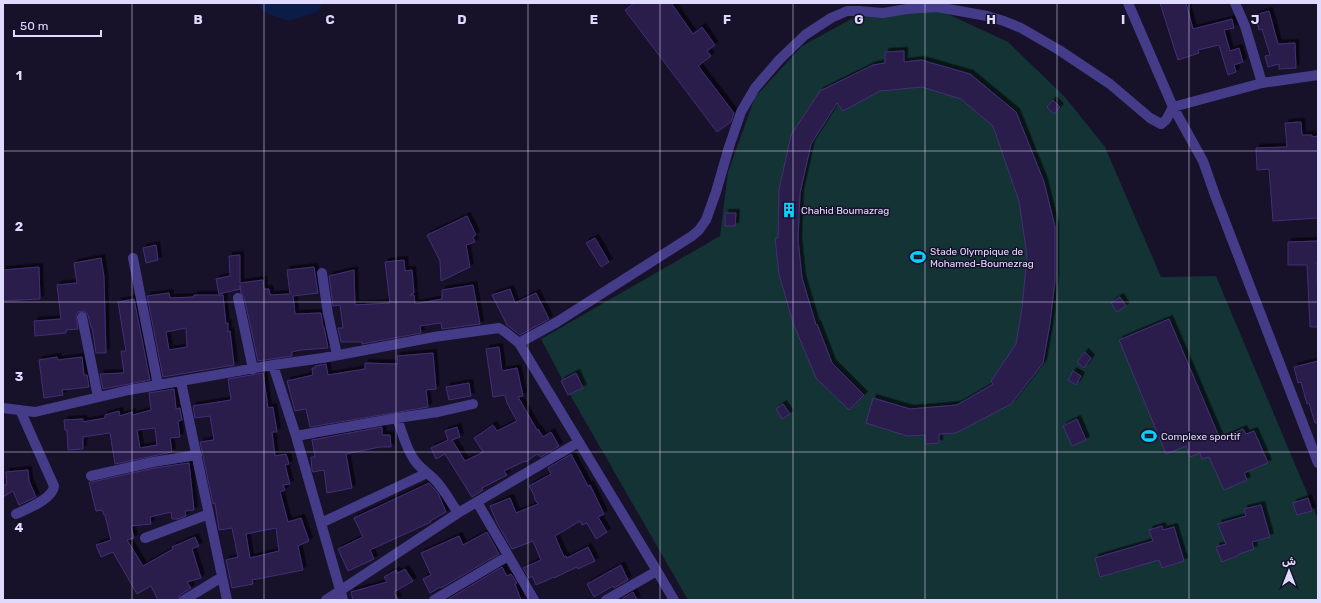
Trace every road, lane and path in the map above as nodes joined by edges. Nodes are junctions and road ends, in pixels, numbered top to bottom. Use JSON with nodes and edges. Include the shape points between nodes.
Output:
{"nodes":[{"id":1,"x":1128,"y":3,"type":"edge"},
{"id":2,"x":1235,"y":3,"type":"edge"},
{"id":3,"x":1318,"y":75,"type":"edge"},
{"id":4,"x":1262,"y":83,"type":"junction"},
{"id":5,"x":1173,"y":107,"type":"junction"},
{"id":6,"x":133,"y":258,"type":"dead end"},
{"id":7,"x":322,"y":273,"type":"dead end"},
{"id":8,"x":238,"y":298,"type":"dead end"},
{"id":9,"x":82,"y":317,"type":"dead end"},
{"id":10,"x":519,"y":343,"type":"junction"},
{"id":11,"x":337,"y":355,"type":"junction"},
{"id":12,"x":273,"y":365,"type":"junction"},
{"id":13,"x":253,"y":369,"type":"junction"},
{"id":14,"x":181,"y":382,"type":"junction"},
{"id":15,"x":158,"y":385,"type":"junction"},
{"id":16,"x":98,"y":397,"type":"junction"},
{"id":17,"x":472,"y":404,"type":"dead end"},
{"id":18,"x":3,"y":407,"type":"edge"},
{"id":19,"x":20,"y":410,"type":"junction"},
{"id":20,"x":397,"y":418,"type":"junction"},
{"id":21,"x":296,"y":436,"type":"junction"},
{"id":22,"x":579,"y":442,"type":"junction"},
{"id":23,"x":1315,"y":448,"type":"edge"},
{"id":24,"x":196,"y":455,"type":"junction"},
{"id":25,"x":1318,"y":463,"type":"edge"},
{"id":26,"x":427,"y":474,"type":"junction"},
{"id":27,"x":91,"y":476,"type":"dead end"},
{"id":28,"x":477,"y":502,"type":"junction"},
{"id":29,"x":458,"y":513,"type":"junction"},
{"id":30,"x":16,"y":514,"type":"dead end"},
{"id":31,"x":209,"y":514,"type":"junction"},
{"id":32,"x":321,"y":523,"type":"junction"},
{"id":33,"x":145,"y":538,"type":"dead end"},
{"id":34,"x":508,"y":556,"type":"junction"},
{"id":35,"x":658,"y":571,"type":"junction"},
{"id":36,"x":222,"y":577,"type":"junction"},
{"id":37,"x":341,"y":596,"type":"edge"},
{"id":38,"x":184,"y":600,"type":"edge"},
{"id":39,"x":227,"y":600,"type":"edge"},
{"id":40,"x":326,"y":600,"type":"edge"},
{"id":41,"x":434,"y":600,"type":"edge"},
{"id":42,"x":534,"y":600,"type":"edge"},
{"id":43,"x":606,"y":600,"type":"edge"},
{"id":44,"x":674,"y":600,"type":"edge"}],
"edges":[{"from":1,"to":5,"type":"street"},
{"from":2,"to":4,"type":"street"},
{"from":3,"to":4,"type":"street"},
{"from":4,"to":5,"type":"street"},
{"from":5,"to":10,"type":"street","via":[[1164,123],[1158,123],[1110,84],[1059,50],[1004,21],[937,7],[883,13],[847,11],[830,18],[805,35],[755,88],[741,112],[716,192],[706,220],[699,230],[557,322]]},
{"from":5,"to":23,"type":"street","via":[[1202,161]]},
{"from":6,"to":15,"type":"street"},
{"from":7,"to":11,"type":"street"},
{"from":8,"to":13,"type":"street"},
{"from":9,"to":16,"type":"street"},
{"from":10,"to":11,"type":"street","via":[[499,328]]},
{"from":10,"to":22,"type":"street"},
{"from":11,"to":12,"type":"street"},
{"from":12,"to":13,"type":"street"},
{"from":12,"to":21,"type":"street"},
{"from":13,"to":14,"type":"street"},
{"from":14,"to":15,"type":"street"},
{"from":14,"to":24,"type":"street"},
{"from":15,"to":16,"type":"street"},
{"from":16,"to":19,"type":"street","via":[[35,412]]},
{"from":17,"to":20,"type":"street"},
{"from":18,"to":19,"type":"street"},
{"from":19,"to":30,"type":"street","via":[[54,486],[42,501]]},
{"from":20,"to":21,"type":"street"},
{"from":20,"to":26,"type":"street","via":[[410,454]]},
{"from":21,"to":32,"type":"street"},
{"from":22,"to":28,"type":"street"},
{"from":22,"to":35,"type":"street"},
{"from":23,"to":25,"type":"street"},
{"from":24,"to":27,"type":"street"},
{"from":24,"to":31,"type":"street"},
{"from":26,"to":29,"type":"street","via":[[441,487]]},
{"from":26,"to":32,"type":"street"},
{"from":28,"to":29,"type":"street"},
{"from":28,"to":34,"type":"street"},
{"from":29,"to":37,"type":"street"},
{"from":31,"to":33,"type":"street"},
{"from":31,"to":36,"type":"street"},
{"from":32,"to":37,"type":"street"},
{"from":34,"to":41,"type":"street"},
{"from":34,"to":42,"type":"street"},
{"from":35,"to":43,"type":"street"},
{"from":35,"to":44,"type":"street"},
{"from":36,"to":38,"type":"street"},
{"from":36,"to":39,"type":"street"},
{"from":37,"to":40,"type":"street"}]}
